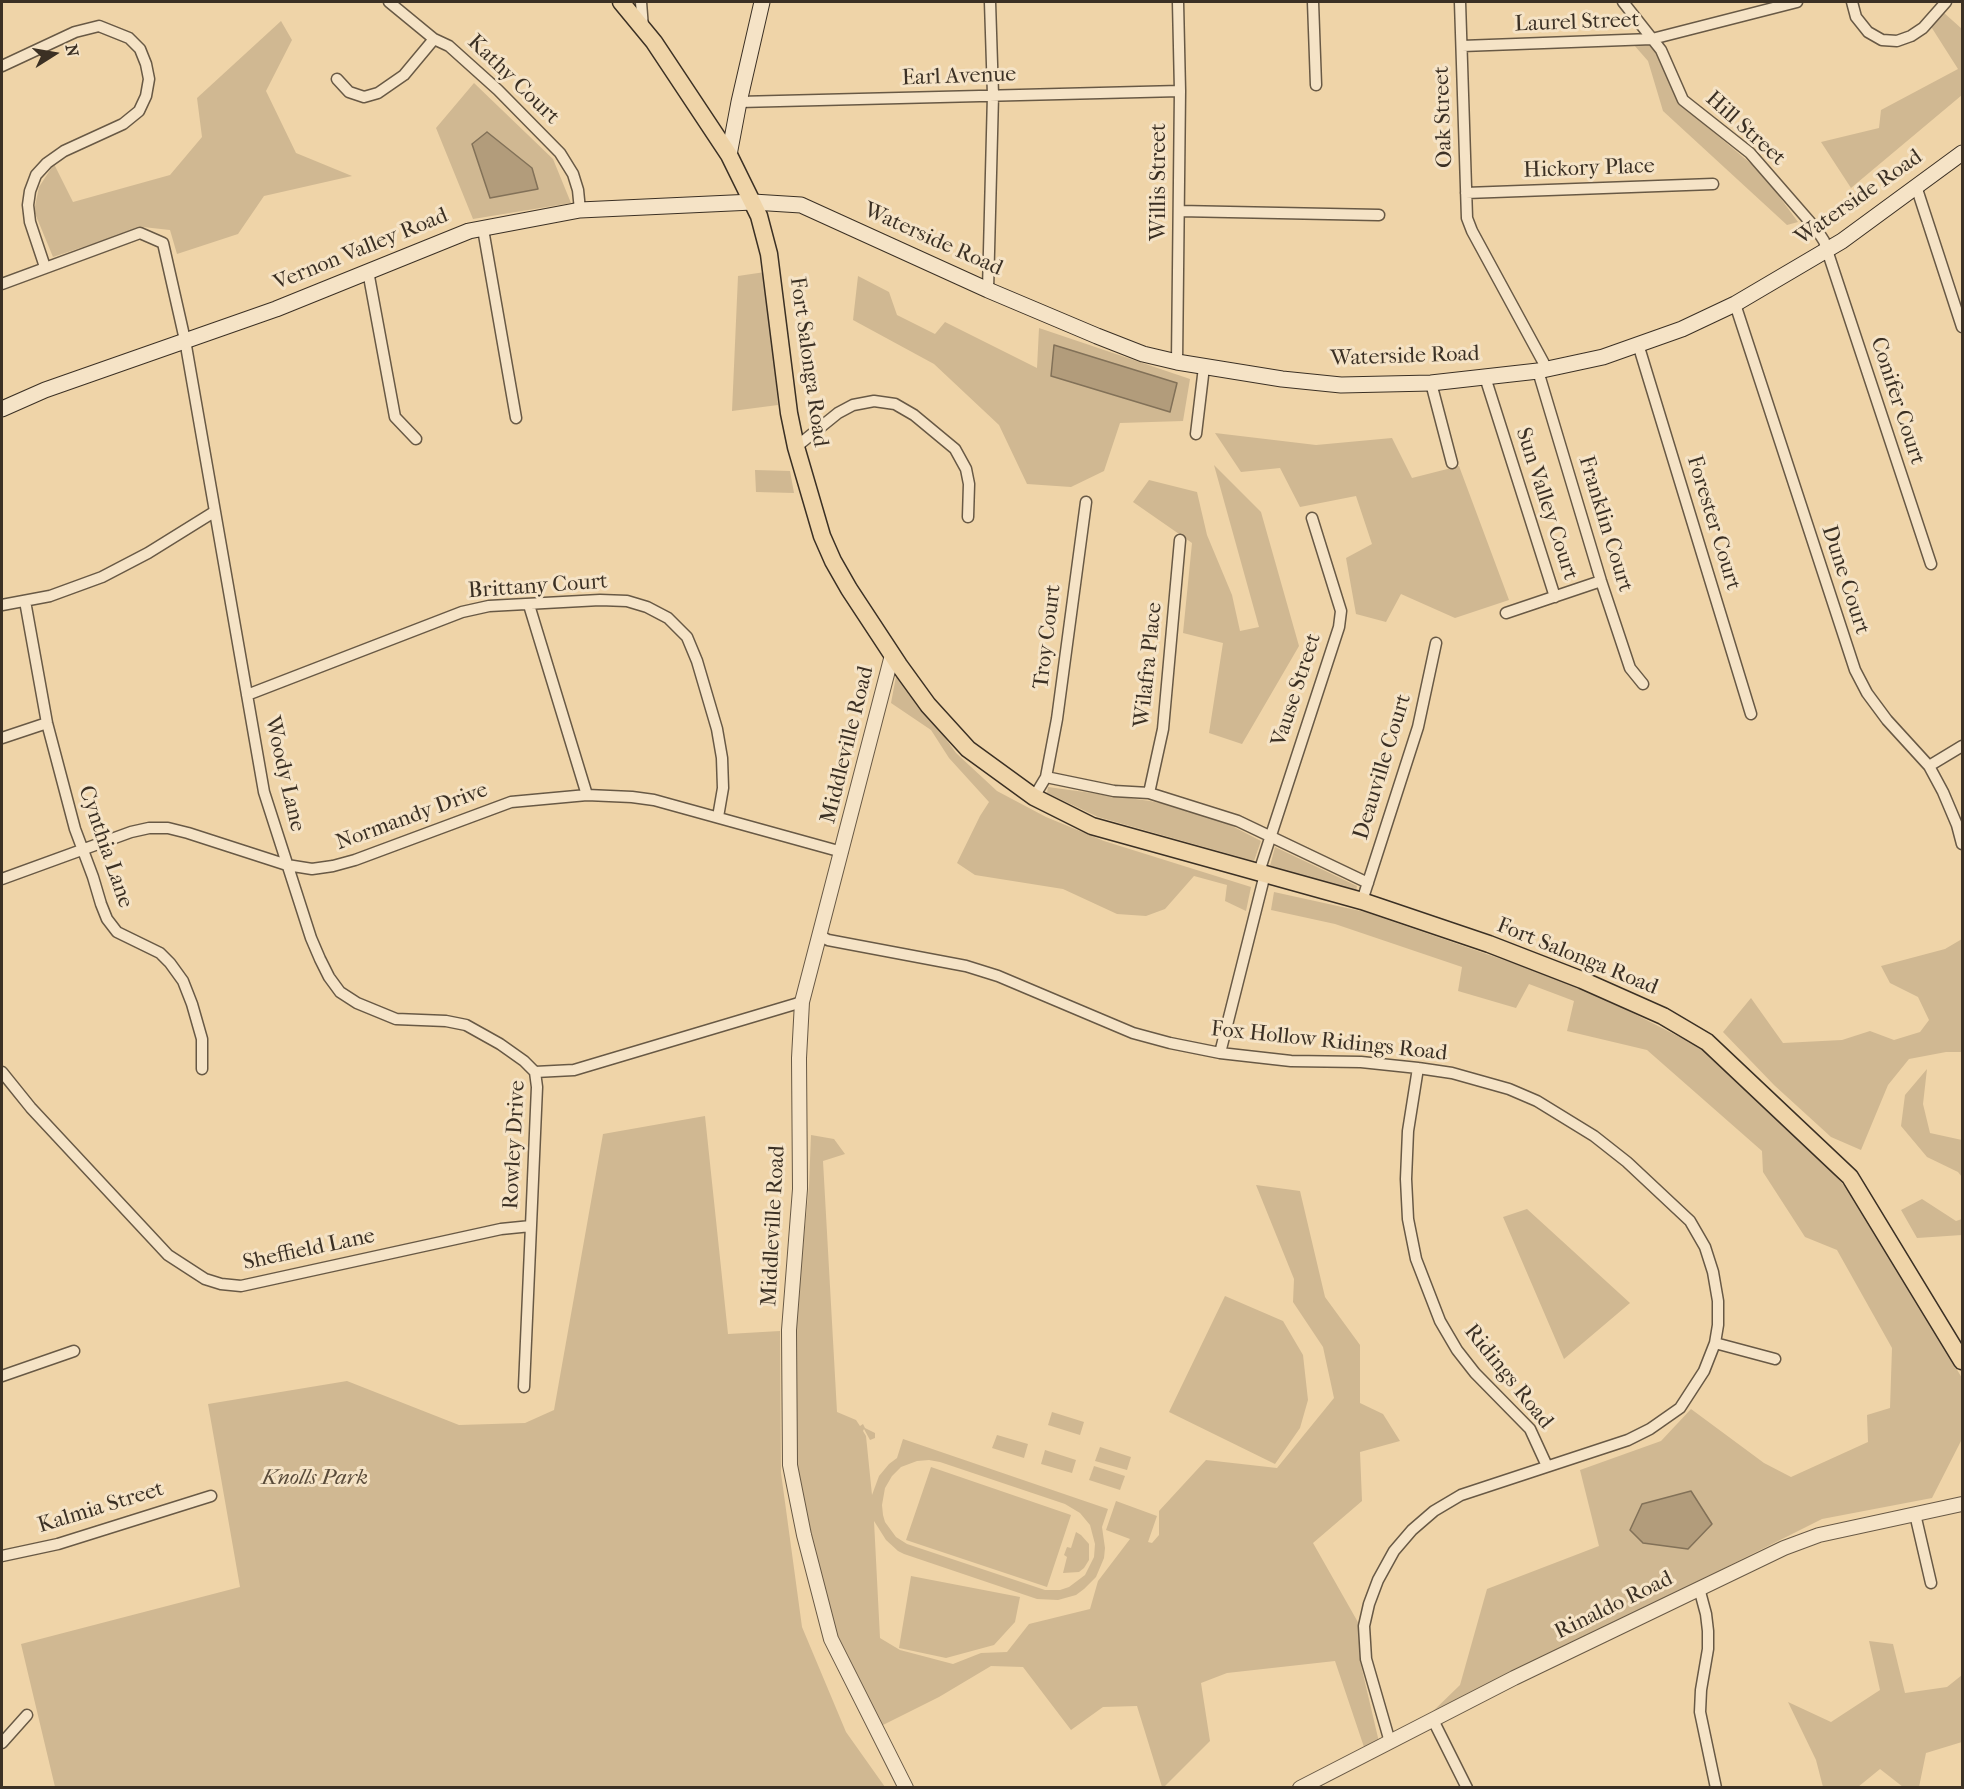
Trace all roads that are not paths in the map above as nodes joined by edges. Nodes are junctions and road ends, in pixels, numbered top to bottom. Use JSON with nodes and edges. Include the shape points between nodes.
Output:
{"nodes":[{"id":1,"x":389,"y":2,"type":"edge"},
{"id":2,"x":621,"y":2,"type":"edge"},
{"id":3,"x":641,"y":2,"type":"edge"},
{"id":4,"x":762,"y":2,"type":"edge"},
{"id":5,"x":990,"y":2,"type":"edge"},
{"id":6,"x":1178,"y":2,"type":"edge"},
{"id":7,"x":1313,"y":2,"type":"edge"},
{"id":8,"x":1460,"y":2,"type":"edge"},
{"id":9,"x":1623,"y":2,"type":"edge"},
{"id":10,"x":1797,"y":2,"type":"edge"},
{"id":11,"x":1852,"y":2,"type":"edge"},
{"id":12,"x":1946,"y":2,"type":"edge"},
{"id":13,"x":643,"y":28,"type":"junction"},
{"id":14,"x":434,"y":39,"type":"junction"},
{"id":15,"x":1652,"y":39,"type":"junction"},
{"id":16,"x":1462,"y":46,"type":"junction"},
{"id":17,"x":2,"y":66,"type":"edge"},
{"id":18,"x":337,"y":79,"type":"dead end"},
{"id":19,"x":1316,"y":85,"type":"dead end"},
{"id":20,"x":1180,"y":91,"type":"junction"},
{"id":21,"x":993,"y":95,"type":"junction"},
{"id":22,"x":739,"y":102,"type":"junction"},
{"id":23,"x":1962,"y":153,"type":"edge"},
{"id":24,"x":729,"y":155,"type":"junction"},
{"id":25,"x":1713,"y":184,"type":"dead end"},
{"id":26,"x":1916,"y":186,"type":"junction"},
{"id":27,"x":1466,"y":193,"type":"junction"},
{"id":28,"x":753,"y":202,"type":"junction"},
{"id":29,"x":580,"y":210,"type":"junction"},
{"id":30,"x":1179,"y":212,"type":"junction"},
{"id":31,"x":1379,"y":215,"type":"dead end"},
{"id":32,"x":483,"y":229,"type":"junction"},
{"id":33,"x":1828,"y":250,"type":"junction"},
{"id":34,"x":45,"y":267,"type":"junction"},
{"id":35,"x":368,"y":271,"type":"junction"},
{"id":36,"x":2,"y":284,"type":"edge"},
{"id":37,"x":987,"y":290,"type":"junction"},
{"id":38,"x":1735,"y":304,"type":"junction"},
{"id":39,"x":1962,"y":327,"type":"edge"},
{"id":40,"x":185,"y":340,"type":"junction"},
{"id":41,"x":1638,"y":344,"type":"junction"},
{"id":42,"x":1177,"y":362,"type":"junction"},
{"id":43,"x":1204,"y":367,"type":"junction"},
{"id":44,"x":1543,"y":370,"type":"junction"},
{"id":45,"x":1485,"y":377,"type":"junction"},
{"id":46,"x":1431,"y":383,"type":"junction"},
{"id":47,"x":2,"y":410,"type":"edge"},
{"id":48,"x":516,"y":418,"type":"dead end"},
{"id":49,"x":1196,"y":435,"type":"dead end"},
{"id":50,"x":416,"y":439,"type":"dead end"},
{"id":51,"x":796,"y":447,"type":"junction"},
{"id":52,"x":1452,"y":463,"type":"dead end"},
{"id":53,"x":1086,"y":502,"type":"dead end"},
{"id":54,"x":214,"y":512,"type":"junction"},
{"id":55,"x":968,"y":517,"type":"dead end"},
{"id":56,"x":1312,"y":518,"type":"dead end"},
{"id":57,"x":1180,"y":540,"type":"dead end"},
{"id":58,"x":1931,"y":564,"type":"dead end"},
{"id":59,"x":1601,"y":581,"type":"junction"},
{"id":60,"x":1555,"y":597,"type":"junction"},
{"id":61,"x":26,"y":601,"type":"junction"},
{"id":62,"x":2,"y":605,"type":"edge"},
{"id":63,"x":529,"y":605,"type":"junction"},
{"id":64,"x":1506,"y":613,"type":"dead end"},
{"id":65,"x":1436,"y":643,"type":"dead end"},
{"id":66,"x":892,"y":656,"type":"junction"},
{"id":67,"x":1642,"y":684,"type":"dead end"},
{"id":68,"x":247,"y":695,"type":"junction"},
{"id":69,"x":1751,"y":714,"type":"dead end"},
{"id":70,"x":47,"y":723,"type":"junction"},
{"id":71,"x":2,"y":738,"type":"edge"},
{"id":72,"x":1962,"y":746,"type":"edge"},
{"id":73,"x":1929,"y":766,"type":"junction"},
{"id":74,"x":1046,"y":777,"type":"junction"},
{"id":75,"x":1149,"y":793,"type":"junction"},
{"id":76,"x":587,"y":795,"type":"junction"},
{"id":77,"x":1034,"y":796,"type":"junction"},
{"id":78,"x":718,"y":817,"type":"junction"},
{"id":79,"x":1269,"y":836,"type":"junction"},
{"id":80,"x":1962,"y":844,"type":"edge"},
{"id":81,"x":82,"y":851,"type":"junction"},
{"id":82,"x":842,"y":852,"type":"junction"},
{"id":83,"x":287,"y":864,"type":"junction"},
{"id":84,"x":1262,"y":873,"type":"junction"},
{"id":85,"x":2,"y":879,"type":"edge"},
{"id":86,"x":1368,"y":884,"type":"junction"},
{"id":87,"x":1362,"y":901,"type":"junction"},
{"id":88,"x":819,"y":935,"type":"junction"},
{"id":89,"x":802,"y":1002,"type":"junction"},
{"id":90,"x":1220,"y":1053,"type":"junction"},
{"id":91,"x":1418,"y":1068,"type":"junction"},
{"id":92,"x":202,"y":1069,"type":"dead end"},
{"id":93,"x":2,"y":1072,"type":"edge"},
{"id":94,"x":535,"y":1072,"type":"junction"},
{"id":95,"x":531,"y":1226,"type":"junction"},
{"id":96,"x":1715,"y":1343,"type":"junction"},
{"id":97,"x":74,"y":1351,"type":"dead end"},
{"id":98,"x":1776,"y":1359,"type":"dead end"},
{"id":99,"x":1962,"y":1361,"type":"edge"},
{"id":100,"x":2,"y":1376,"type":"edge"},
{"id":101,"x":524,"y":1387,"type":"dead end"},
{"id":102,"x":1547,"y":1466,"type":"junction"},
{"id":103,"x":211,"y":1496,"type":"dead end"},
{"id":104,"x":1962,"y":1504,"type":"edge"},
{"id":105,"x":1915,"y":1514,"type":"junction"},
{"id":106,"x":2,"y":1556,"type":"edge"},
{"id":107,"x":1931,"y":1583,"type":"dead end"},
{"id":108,"x":1700,"y":1588,"type":"junction"},
{"id":109,"x":27,"y":1715,"type":"dead end"},
{"id":110,"x":1433,"y":1720,"type":"junction"},
{"id":111,"x":1390,"y":1742,"type":"junction"},
{"id":112,"x":2,"y":1743,"type":"edge"},
{"id":113,"x":906,"y":1788,"type":"edge"},
{"id":114,"x":1299,"y":1788,"type":"edge"},
{"id":115,"x":1467,"y":1788,"type":"edge"},
{"id":116,"x":1716,"y":1788,"type":"edge"}],
"edges":[{"from":1,"to":14,"type":"street","name":"Kathy Court"},
{"from":2,"to":13,"type":"main road","name":"Fort Salonga Road"},
{"from":3,"to":13,"type":"street"},
{"from":4,"to":22,"type":"main road"},
{"from":5,"to":21,"type":"street"},
{"from":6,"to":20,"type":"street","name":"Willis Street"},
{"from":7,"to":19,"type":"street"},
{"from":8,"to":16,"type":"street","name":"Oak Street"},
{"from":9,"to":15,"type":"street","name":"Hill Street"},
{"from":10,"to":15,"type":"street","name":"Laurel Street"},
{"from":11,"to":12,"type":"street","via":[[1856,18],[1868,32],[1882,40],[1897,41],[1923,28]]},
{"from":13,"to":24,"type":"main road","name":"Fort Salonga Road"},
{"from":14,"to":18,"type":"street","via":[[404,75],[378,93],[364,97],[349,92]]},
{"from":14,"to":29,"type":"street","name":"Kathy Court","via":[[449,45],[560,153],[576,182]]},
{"from":15,"to":16,"type":"street","name":"Laurel Street"},
{"from":15,"to":33,"type":"street","name":"Hill Street","via":[[1661,50],[1683,100],[1750,153],[1817,230]]},
{"from":16,"to":27,"type":"street","name":"Oak Street"},
{"from":17,"to":34,"type":"street","via":[[75,32],[99,26],[129,38],[146,63],[149,79],[139,111],[123,124],[64,151],[36,176],[28,205]]},
{"from":20,"to":21,"type":"street","name":"Earl Avenue"},
{"from":20,"to":30,"type":"street","name":"Willis Street"},
{"from":21,"to":22,"type":"street","name":"Earl Avenue"},
{"from":21,"to":37,"type":"street"},
{"from":22,"to":24,"type":"main road"},
{"from":23,"to":26,"type":"main road","name":"Waterside Road"},
{"from":24,"to":28,"type":"main road","name":"Fort Salonga Road"},
{"from":25,"to":27,"type":"street","name":"Hickory Place"},
{"from":26,"to":33,"type":"main road","name":"Waterside Road"},
{"from":26,"to":39,"type":"street"},
{"from":27,"to":44,"type":"street","name":"Oak Street","via":[[1472,231]]},
{"from":28,"to":29,"type":"main road","name":"Vernon Valley Road"},
{"from":28,"to":37,"type":"main road","name":"Waterside Road","via":[[801,206]]},
{"from":28,"to":51,"type":"main road","name":"Fort Salonga Road","via":[[769,254]]},
{"from":29,"to":32,"type":"main road","name":"Vernon Valley Road"},
{"from":30,"to":31,"type":"street"},
{"from":30,"to":42,"type":"street","name":"Willis Street"},
{"from":32,"to":35,"type":"main road","name":"Vernon Valley Road","via":[[448,238]]},
{"from":32,"to":48,"type":"street"},
{"from":33,"to":38,"type":"main road","name":"Waterside Road"},
{"from":33,"to":58,"type":"street","name":"Conifer Court"},
{"from":34,"to":36,"type":"street"},
{"from":34,"to":40,"type":"street","name":"Woody Lane","via":[[140,233],[164,243]]},
{"from":35,"to":40,"type":"main road","name":"Vernon Valley Road","via":[[276,309]]},
{"from":35,"to":50,"type":"street","via":[[395,417]]},
{"from":37,"to":42,"type":"main road","name":"Waterside Road","via":[[1143,354]]},
{"from":38,"to":41,"type":"main road","name":"Waterside Road"},
{"from":38,"to":73,"type":"street","name":"Dune Court","via":[[1855,670],[1887,720]]},
{"from":40,"to":47,"type":"main road","name":"Vernon Valley Road","via":[[45,390]]},
{"from":40,"to":54,"type":"street","name":"Woody Lane"},
{"from":41,"to":44,"type":"main road","name":"Waterside Road","via":[[1603,357]]},
{"from":41,"to":69,"type":"street","name":"Forester Court"},
{"from":42,"to":43,"type":"main road","name":"Waterside Road"},
{"from":43,"to":46,"type":"main road","name":"Waterside Road","via":[[1341,385]]},
{"from":43,"to":49,"type":"street"},
{"from":44,"to":45,"type":"main road","name":"Waterside Road"},
{"from":44,"to":59,"type":"street","name":"Franklin Court"},
{"from":45,"to":46,"type":"main road","name":"Waterside Road"},
{"from":45,"to":60,"type":"street","name":"Sun Valley Court"},
{"from":46,"to":52,"type":"street"},
{"from":51,"to":55,"type":"street","via":[[852,405],[874,401],[895,405],[914,415],[955,449],[969,484]]},
{"from":51,"to":66,"type":"main road","name":"Fort Salonga Road","via":[[833,561]]},
{"from":53,"to":74,"type":"street","name":"Troy Court"},
{"from":54,"to":61,"type":"street","via":[[117,569],[50,596]]},
{"from":54,"to":68,"type":"street","name":"Woody Lane"},
{"from":56,"to":79,"type":"street","name":"Vause Street","via":[[1341,611],[1340,619]]},
{"from":57,"to":75,"type":"street","name":"Wilafra Place","via":[[1163,729]]},
{"from":59,"to":60,"type":"street","name":"Sun Valley Court"},
{"from":59,"to":67,"type":"street","name":"Franklin Court","via":[[1630,668]]},
{"from":60,"to":64,"type":"street"},
{"from":61,"to":62,"type":"street"},
{"from":61,"to":70,"type":"street","name":"Cynthia Lane"},
{"from":63,"to":68,"type":"street","name":"Brittany Court","via":[[489,606],[462,612]]},
{"from":63,"to":76,"type":"street"},
{"from":63,"to":78,"type":"street","name":"Brittany Court","via":[[627,601],[668,618],[687,637],[717,729],[722,758],[723,788]]},
{"from":65,"to":86,"type":"street","name":"Deauville Court","via":[[1418,727]]},
{"from":66,"to":77,"type":"main road","name":"Fort Salonga Road","via":[[928,705],[968,748]]},
{"from":66,"to":82,"type":"street","name":"Middleville Road"},
{"from":68,"to":83,"type":"street","name":"Woody Lane","via":[[264,792]]},
{"from":70,"to":71,"type":"street"},
{"from":70,"to":81,"type":"street","name":"Cynthia Lane"},
{"from":72,"to":73,"type":"street"},
{"from":73,"to":80,"type":"street","name":"Dune Court","via":[[1947,800]]},
{"from":74,"to":75,"type":"street"},
{"from":74,"to":77,"type":"street"},
{"from":75,"to":79,"type":"street","via":[[1238,821]]},
{"from":76,"to":78,"type":"street","name":"Normandy Drive","via":[[654,800]]},
{"from":76,"to":83,"type":"street","name":"Normandy Drive","via":[[511,802],[333,866],[312,869]]},
{"from":77,"to":84,"type":"main road","name":"Fort Salonga Road","via":[[1092,826]]},
{"from":78,"to":82,"type":"street","name":"Normandy Drive"},
{"from":79,"to":84,"type":"street","name":"Vause Street"},
{"from":79,"to":86,"type":"street"},
{"from":81,"to":83,"type":"street","name":"Normandy Drive","via":[[131,832],[168,828]]},
{"from":81,"to":85,"type":"street","name":"Normandy Drive"},
{"from":81,"to":92,"type":"street","name":"Cynthia Lane","via":[[107,919],[117,932],[160,953],[183,981],[202,1039]]},
{"from":82,"to":88,"type":"street","name":"Middleville Road"},
{"from":83,"to":94,"type":"street","name":"Woody Lane","via":[[311,938],[329,978],[340,992],[357,1004],[396,1019],[466,1025],[500,1044]]},
{"from":84,"to":87,"type":"main road","name":"Fort Salonga Road"},
{"from":84,"to":90,"type":"street","name":"Vause Street"},
{"from":86,"to":87,"type":"street","name":"Deauville Court"},
{"from":87,"to":99,"type":"main road","name":"Fort Salonga Road","via":[[1582,980],[1663,1016],[1707,1042],[1850,1177]]},
{"from":88,"to":89,"type":"street","name":"Middleville Road"},
{"from":88,"to":90,"type":"street","name":"Fox Hollow Ridings Road","via":[[828,940],[966,966],[1009,980],[1132,1033]]},
{"from":89,"to":94,"type":"street","name":"Rowley Drive","via":[[574,1070]]},
{"from":89,"to":113,"type":"street","name":"Middleville Road","via":[[800,1188],[789,1330],[790,1465],[831,1639]]},
{"from":90,"to":91,"type":"street","name":"Fox Hollow Ridings Road"},
{"from":91,"to":96,"type":"street","name":"Fox Hollow Ridings Road","via":[[1480,1080],[1537,1101],[1594,1136],[1668,1199],[1690,1221],[1705,1247],[1718,1301]]},
{"from":91,"to":102,"type":"street","name":"Ridings Road","via":[[1408,1131],[1406,1179],[1416,1259],[1440,1321],[1457,1350],[1530,1429]]},
{"from":93,"to":95,"type":"street","name":"Sheffield Lane","via":[[168,1255],[204,1279],[221,1284],[241,1286],[501,1229]]},
{"from":94,"to":95,"type":"street","name":"Rowley Drive"},
{"from":95,"to":101,"type":"street","name":"Rowley Drive"},
{"from":96,"to":98,"type":"street"},
{"from":96,"to":102,"type":"street","name":"Fox Hollow Ridings Road","via":[[1704,1371],[1680,1408],[1628,1440]]},
{"from":97,"to":100,"type":"street"},
{"from":102,"to":111,"type":"street","name":"Fox Hollow Ridings Road","via":[[1461,1495],[1434,1511],[1394,1551],[1378,1580],[1364,1626],[1366,1659]]},
{"from":103,"to":106,"type":"street","name":"Kalmia Street","via":[[58,1544]]},
{"from":104,"to":105,"type":"street","name":"Rinaldo Road"},
{"from":105,"to":107,"type":"street"},
{"from":105,"to":108,"type":"street","name":"Rinaldo Road","via":[[1819,1535]]},
{"from":108,"to":110,"type":"street","name":"Rinaldo Road"},
{"from":108,"to":116,"type":"street","via":[[1708,1631],[1700,1712]]},
{"from":109,"to":112,"type":"street"},
{"from":110,"to":111,"type":"street","name":"Rinaldo Road"},
{"from":110,"to":115,"type":"street"},
{"from":111,"to":114,"type":"street","name":"Rinaldo Road"}]}
